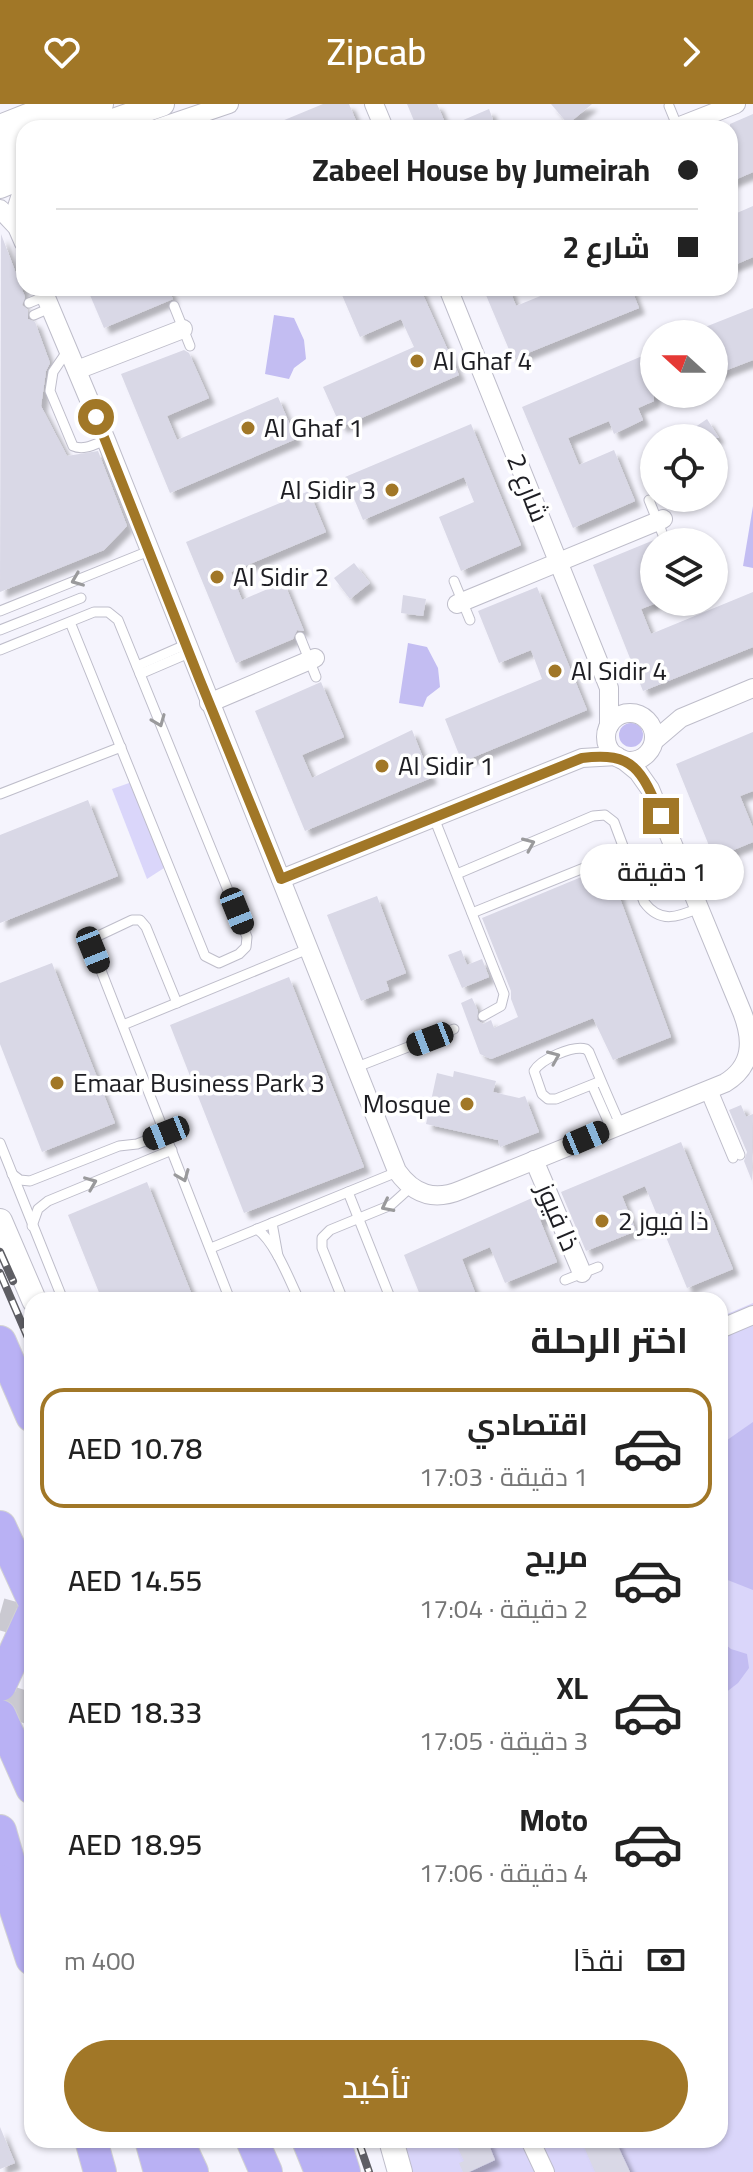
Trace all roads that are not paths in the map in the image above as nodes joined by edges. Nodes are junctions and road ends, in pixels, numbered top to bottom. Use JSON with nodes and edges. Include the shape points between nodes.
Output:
{"nodes":[{"id":1,"x":101,"y":104,"type":"edge"},
{"id":2,"x":162,"y":104,"type":"edge"},
{"id":3,"x":184,"y":104,"type":"edge"},
{"id":4,"x":229,"y":104,"type":"edge"},
{"id":5,"x":736,"y":104,"type":"edge"},
{"id":6,"x":75,"y":116,"type":"edge"},
{"id":7,"x":48,"y":120,"type":"edge"},
{"id":8,"x":151,"y":120,"type":"edge"},
{"id":9,"x":182,"y":120,"type":"edge"},
{"id":10,"x":696,"y":120,"type":"edge"},
{"id":11,"x":0,"y":209,"type":"edge"},
{"id":12,"x":16,"y":229,"type":"edge"},
{"id":13,"x":451,"y":296,"type":"edge"},
{"id":14,"x":40,"y":302,"type":"edge"},
{"id":15,"x":171,"y":307,"type":"dead end"},
{"id":16,"x":183,"y":338,"type":"joint"},
{"id":17,"x":68,"y":350,"type":"junction"},
{"id":18,"x":77,"y":370,"type":"junction"},
{"id":19,"x":106,"y":440,"type":"junction"},
{"id":20,"x":657,"y":512,"type":"edge"},
{"id":21,"x":660,"y":520,"type":"junction"},
{"id":22,"x":663,"y":528,"type":"edge"},
{"id":23,"x":149,"y":551,"type":"junction"},
{"id":24,"x":558,"y":562,"type":"junction"},
{"id":25,"x":451,"y":582,"type":"dead end"},
{"id":26,"x":81,"y":598,"type":"dead end"},
{"id":27,"x":459,"y":603,"type":"junction"},
{"id":28,"x":0,"y":611,"type":"edge"},
{"id":29,"x":467,"y":621,"type":"dead end"},
{"id":30,"x":70,"y":622,"type":"junction"},
{"id":31,"x":0,"y":630,"type":"edge"},
{"id":32,"x":303,"y":636,"type":"dead end"},
{"id":33,"x":187,"y":649,"type":"junction"},
{"id":34,"x":0,"y":650,"type":"edge"},
{"id":35,"x":316,"y":667,"type":"joint"},
{"id":36,"x":138,"y":670,"type":"junction"},
{"id":37,"x":609,"y":688,"type":"junction"},
{"id":38,"x":753,"y":688,"type":"edge"},
{"id":39,"x":209,"y":703,"type":"junction"},
{"id":40,"x":641,"y":715,"type":"junction"},
{"id":41,"x":681,"y":718,"type":"junction"},
{"id":42,"x":608,"y":729,"type":"junction"},
{"id":43,"x":652,"y":745,"type":"junction"},
{"id":44,"x":121,"y":747,"type":"junction"},
{"id":45,"x":582,"y":758,"type":"junction"},
{"id":46,"x":620,"y":758,"type":"junction"},
{"id":47,"x":650,"y":789,"type":"junction"},
{"id":48,"x":0,"y":794,"type":"edge"},
{"id":49,"x":434,"y":818,"type":"junction"},
{"id":50,"x":626,"y":851,"type":"junction"},
{"id":51,"x":457,"y":874,"type":"junction"},
{"id":52,"x":281,"y":879,"type":"junction"},
{"id":53,"x":699,"y":908,"type":"junction"},
{"id":54,"x":472,"y":913,"type":"junction"},
{"id":55,"x":309,"y":948,"type":"junction"},
{"id":56,"x":177,"y":1003,"type":"junction"},
{"id":57,"x":483,"y":1016,"type":"dead end"},
{"id":58,"x":123,"y":1025,"type":"junction"},
{"id":59,"x":454,"y":1029,"type":"dead end"},
{"id":60,"x":357,"y":1067,"type":"junction"},
{"id":61,"x":597,"y":1083,"type":"junction"},
{"id":62,"x":708,"y":1089,"type":"junction"},
{"id":63,"x":616,"y":1126,"type":"junction"},
{"id":64,"x":166,"y":1133,"type":"junction"},
{"id":65,"x":0,"y":1143,"type":"edge"},
{"id":66,"x":142,"y":1143,"type":"junction"},
{"id":67,"x":172,"y":1150,"type":"junction"},
{"id":68,"x":736,"y":1157,"type":"dead end"},
{"id":69,"x":148,"y":1160,"type":"junction"},
{"id":70,"x":534,"y":1160,"type":"junction"},
{"id":71,"x":397,"y":1171,"type":"junction"},
{"id":72,"x":12,"y":1174,"type":"junction"},
{"id":73,"x":411,"y":1187,"type":"junction"},
{"id":74,"x":348,"y":1192,"type":"junction"},
{"id":75,"x":358,"y":1219,"type":"junction"},
{"id":76,"x":0,"y":1221,"type":"edge"},
{"id":77,"x":272,"y":1223,"type":"junction"},
{"id":78,"x":32,"y":1226,"type":"junction"},
{"id":79,"x":257,"y":1229,"type":"junction"},
{"id":80,"x":211,"y":1248,"type":"junction"},
{"id":81,"x":278,"y":1256,"type":"junction"},
{"id":82,"x":581,"y":1271,"type":"dead end"},
{"id":83,"x":31,"y":1292,"type":"edge"},
{"id":84,"x":60,"y":1292,"type":"edge"},
{"id":85,"x":227,"y":1292,"type":"edge"},
{"id":86,"x":295,"y":1292,"type":"edge"},
{"id":87,"x":340,"y":1292,"type":"edge"},
{"id":88,"x":388,"y":1292,"type":"edge"},
{"id":89,"x":753,"y":1315,"type":"edge"},
{"id":90,"x":728,"y":1326,"type":"edge"},
{"id":91,"x":0,"y":1342,"type":"edge"},
{"id":92,"x":24,"y":1398,"type":"edge"},
{"id":93,"x":0,"y":1527,"type":"edge"},
{"id":94,"x":24,"y":1580,"type":"edge"},
{"id":95,"x":24,"y":1632,"type":"edge"},
{"id":96,"x":0,"y":1685,"type":"edge"},
{"id":97,"x":0,"y":1716,"type":"edge"},
{"id":98,"x":24,"y":1770,"type":"edge"},
{"id":99,"x":0,"y":1831,"type":"edge"},
{"id":100,"x":7,"y":1893,"type":"edge"},
{"id":101,"x":24,"y":1938,"type":"edge"},
{"id":102,"x":93,"y":2148,"type":"edge"},
{"id":103,"x":153,"y":2148,"type":"edge"},
{"id":104,"x":181,"y":2148,"type":"edge"},
{"id":105,"x":256,"y":2148,"type":"edge"},
{"id":106,"x":311,"y":2148,"type":"edge"},
{"id":107,"x":336,"y":2148,"type":"edge"},
{"id":108,"x":356,"y":2148,"type":"edge"},
{"id":109,"x":393,"y":2148,"type":"edge"},
{"id":110,"x":534,"y":2148,"type":"edge"},
{"id":111,"x":100,"y":2172,"type":"edge"},
{"id":112,"x":160,"y":2172,"type":"edge"},
{"id":113,"x":192,"y":2172,"type":"edge"},
{"id":114,"x":266,"y":2172,"type":"edge"},
{"id":115,"x":321,"y":2172,"type":"edge"},
{"id":116,"x":344,"y":2172,"type":"edge"},
{"id":117,"x":363,"y":2172,"type":"edge"},
{"id":118,"x":400,"y":2172,"type":"edge"},
{"id":119,"x":545,"y":2172,"type":"edge"}],
"edges":[{"from":1,"to":6,"type":"main road"},
{"from":2,"to":6,"type":"main road"},
{"from":3,"to":8,"type":"main road"},
{"from":4,"to":9,"type":"street"},
{"from":5,"to":10,"type":"street"},
{"from":6,"to":7,"type":"main road"},
{"from":11,"to":12,"type":"street"},
{"from":13,"to":24,"type":"street","name":"شارع 2"},
{"from":14,"to":17,"type":"street"},
{"from":15,"to":16,"type":"lane"},
{"from":16,"to":18,"type":"street"},
{"from":17,"to":18,"type":"street"},
{"from":17,"to":19,"type":"lane","via":[[51,378],[52,397],[73,446],[79,449]]},
{"from":18,"to":19,"type":"street"},
{"from":19,"to":23,"type":"street"},
{"from":20,"to":21,"type":"lane"},
{"from":21,"to":22,"type":"lane"},
{"from":21,"to":24,"type":"street"},
{"from":23,"to":28,"type":"lane","one_way":true},
{"from":23,"to":33,"type":"street"},
{"from":24,"to":27,"type":"street"},
{"from":24,"to":37,"type":"street","name":"شارع 2"},
{"from":25,"to":27,"type":"lane"},
{"from":26,"to":31,"type":"lane"},
{"from":27,"to":29,"type":"lane"},
{"from":30,"to":34,"type":"lane"},
{"from":30,"to":36,"type":"lane","via":[[101,610],[114,615]]},
{"from":30,"to":44,"type":"lane"},
{"from":32,"to":35,"type":"lane"},
{"from":33,"to":36,"type":"lane"},
{"from":33,"to":39,"type":"street"},
{"from":35,"to":39,"type":"street"},
{"from":36,"to":44,"type":"lane","one_way":true,"via":[[247,937],[243,951],[219,963],[202,951]]},
{"from":37,"to":40,"type":"street","name":"شارع 2"},
{"from":37,"to":42,"type":"street","name":"شارع 2"},
{"from":38,"to":41,"type":"street"},
{"from":39,"to":52,"type":"street"},
{"from":40,"to":41,"type":"street"},
{"from":40,"to":42,"type":"street","via":[[621,714]]},
{"from":40,"to":43,"type":"street","via":[[653,727]]},
{"from":41,"to":43,"type":"street"},
{"from":42,"to":45,"type":"street"},
{"from":42,"to":46,"type":"street","via":[[609,747]]},
{"from":43,"to":46,"type":"street","via":[[638,759]]},
{"from":43,"to":47,"type":"street"},
{"from":44,"to":48,"type":"lane"},
{"from":45,"to":46,"type":"street"},
{"from":45,"to":49,"type":"street"},
{"from":46,"to":47,"type":"street"},
{"from":47,"to":53,"type":"street"},
{"from":49,"to":51,"type":"lane"},
{"from":49,"to":52,"type":"street"},
{"from":51,"to":50,"type":"lane","one_way":true,"via":[[599,814],[614,822]]},
{"from":50,"to":53,"type":"lane","via":[[650,910],[667,918]]},
{"from":50,"to":54,"type":"lane"},
{"from":51,"to":54,"type":"lane"},
{"from":52,"to":55,"type":"street"},
{"from":53,"to":62,"type":"street","via":[[746,1022],[749,1053],[734,1078]]},
{"from":54,"to":57,"type":"lane","via":[[504,994],[501,1006]]},
{"from":55,"to":56,"type":"lane","via":[[214,993]]},
{"from":55,"to":60,"type":"street"},
{"from":56,"to":58,"type":"lane"},
{"from":56,"to":58,"type":"lane","via":[[144,923],[132,920],[99,934],[92,946]]},
{"from":58,"to":64,"type":"lane"},
{"from":59,"to":60,"type":"lane"},
{"from":60,"to":71,"type":"street"},
{"from":61,"to":61,"type":"lane","one_way":true,"via":[[548,1099],[534,1071],[542,1062],[583,1047]]},
{"from":61,"to":63,"type":"lane"},
{"from":62,"to":63,"type":"street"},
{"from":62,"to":68,"type":"lane"},
{"from":63,"to":70,"type":"street"},
{"from":64,"to":66,"type":"lane"},
{"from":64,"to":67,"type":"lane"},
{"from":65,"to":72,"type":"lane"},
{"from":66,"to":69,"type":"lane"},
{"from":66,"to":72,"type":"lane","via":[[122,1145],[30,1181]]},
{"from":67,"to":69,"type":"lane"},
{"from":67,"to":80,"type":"lane","one_way":true},
{"from":78,"to":69,"type":"lane","one_way":true,"via":[[38,1209],[48,1201]]},
{"from":70,"to":73,"type":"street","via":[[440,1197]]},
{"from":70,"to":82,"type":"street","name":"ذا فيوز"},
{"from":71,"to":73,"type":"street"},
{"from":71,"to":74,"type":"lane"},
{"from":72,"to":78,"type":"lane"},
{"from":73,"to":75,"type":"lane","one_way":true,"via":[[391,1205]]},
{"from":74,"to":75,"type":"lane"},
{"from":74,"to":77,"type":"lane","via":[[305,1204]]},
{"from":75,"to":87,"type":"lane","via":[[330,1230],[321,1243]]},
{"from":75,"to":88,"type":"lane"},
{"from":76,"to":83,"type":"main road"},
{"from":77,"to":79,"type":"lane"},
{"from":77,"to":81,"type":"lane"},
{"from":78,"to":84,"type":"lane"},
{"from":79,"to":80,"type":"lane"},
{"from":79,"to":81,"type":"lane"},
{"from":80,"to":85,"type":"lane"},
{"from":81,"to":86,"type":"lane"},
{"from":89,"to":90,"type":"street"},
{"from":91,"to":92,"type":"highway"},
{"from":93,"to":94,"type":"highway"},
{"from":95,"to":96,"type":"highway","bridge":true},
{"from":97,"to":98,"type":"highway"},
{"from":99,"to":100,"type":"highway","via":[[10,1866]]},
{"from":100,"to":101,"type":"highway"},
{"from":102,"to":111,"type":"highway"},
{"from":103,"to":112,"type":"highway"},
{"from":104,"to":113,"type":"highway"},
{"from":105,"to":114,"type":"highway"},
{"from":106,"to":115,"type":"highway"},
{"from":107,"to":116,"type":"highway"},
{"from":108,"to":117,"type":"highway"},
{"from":109,"to":118,"type":"main road"},
{"from":110,"to":119,"type":"street"}]}
